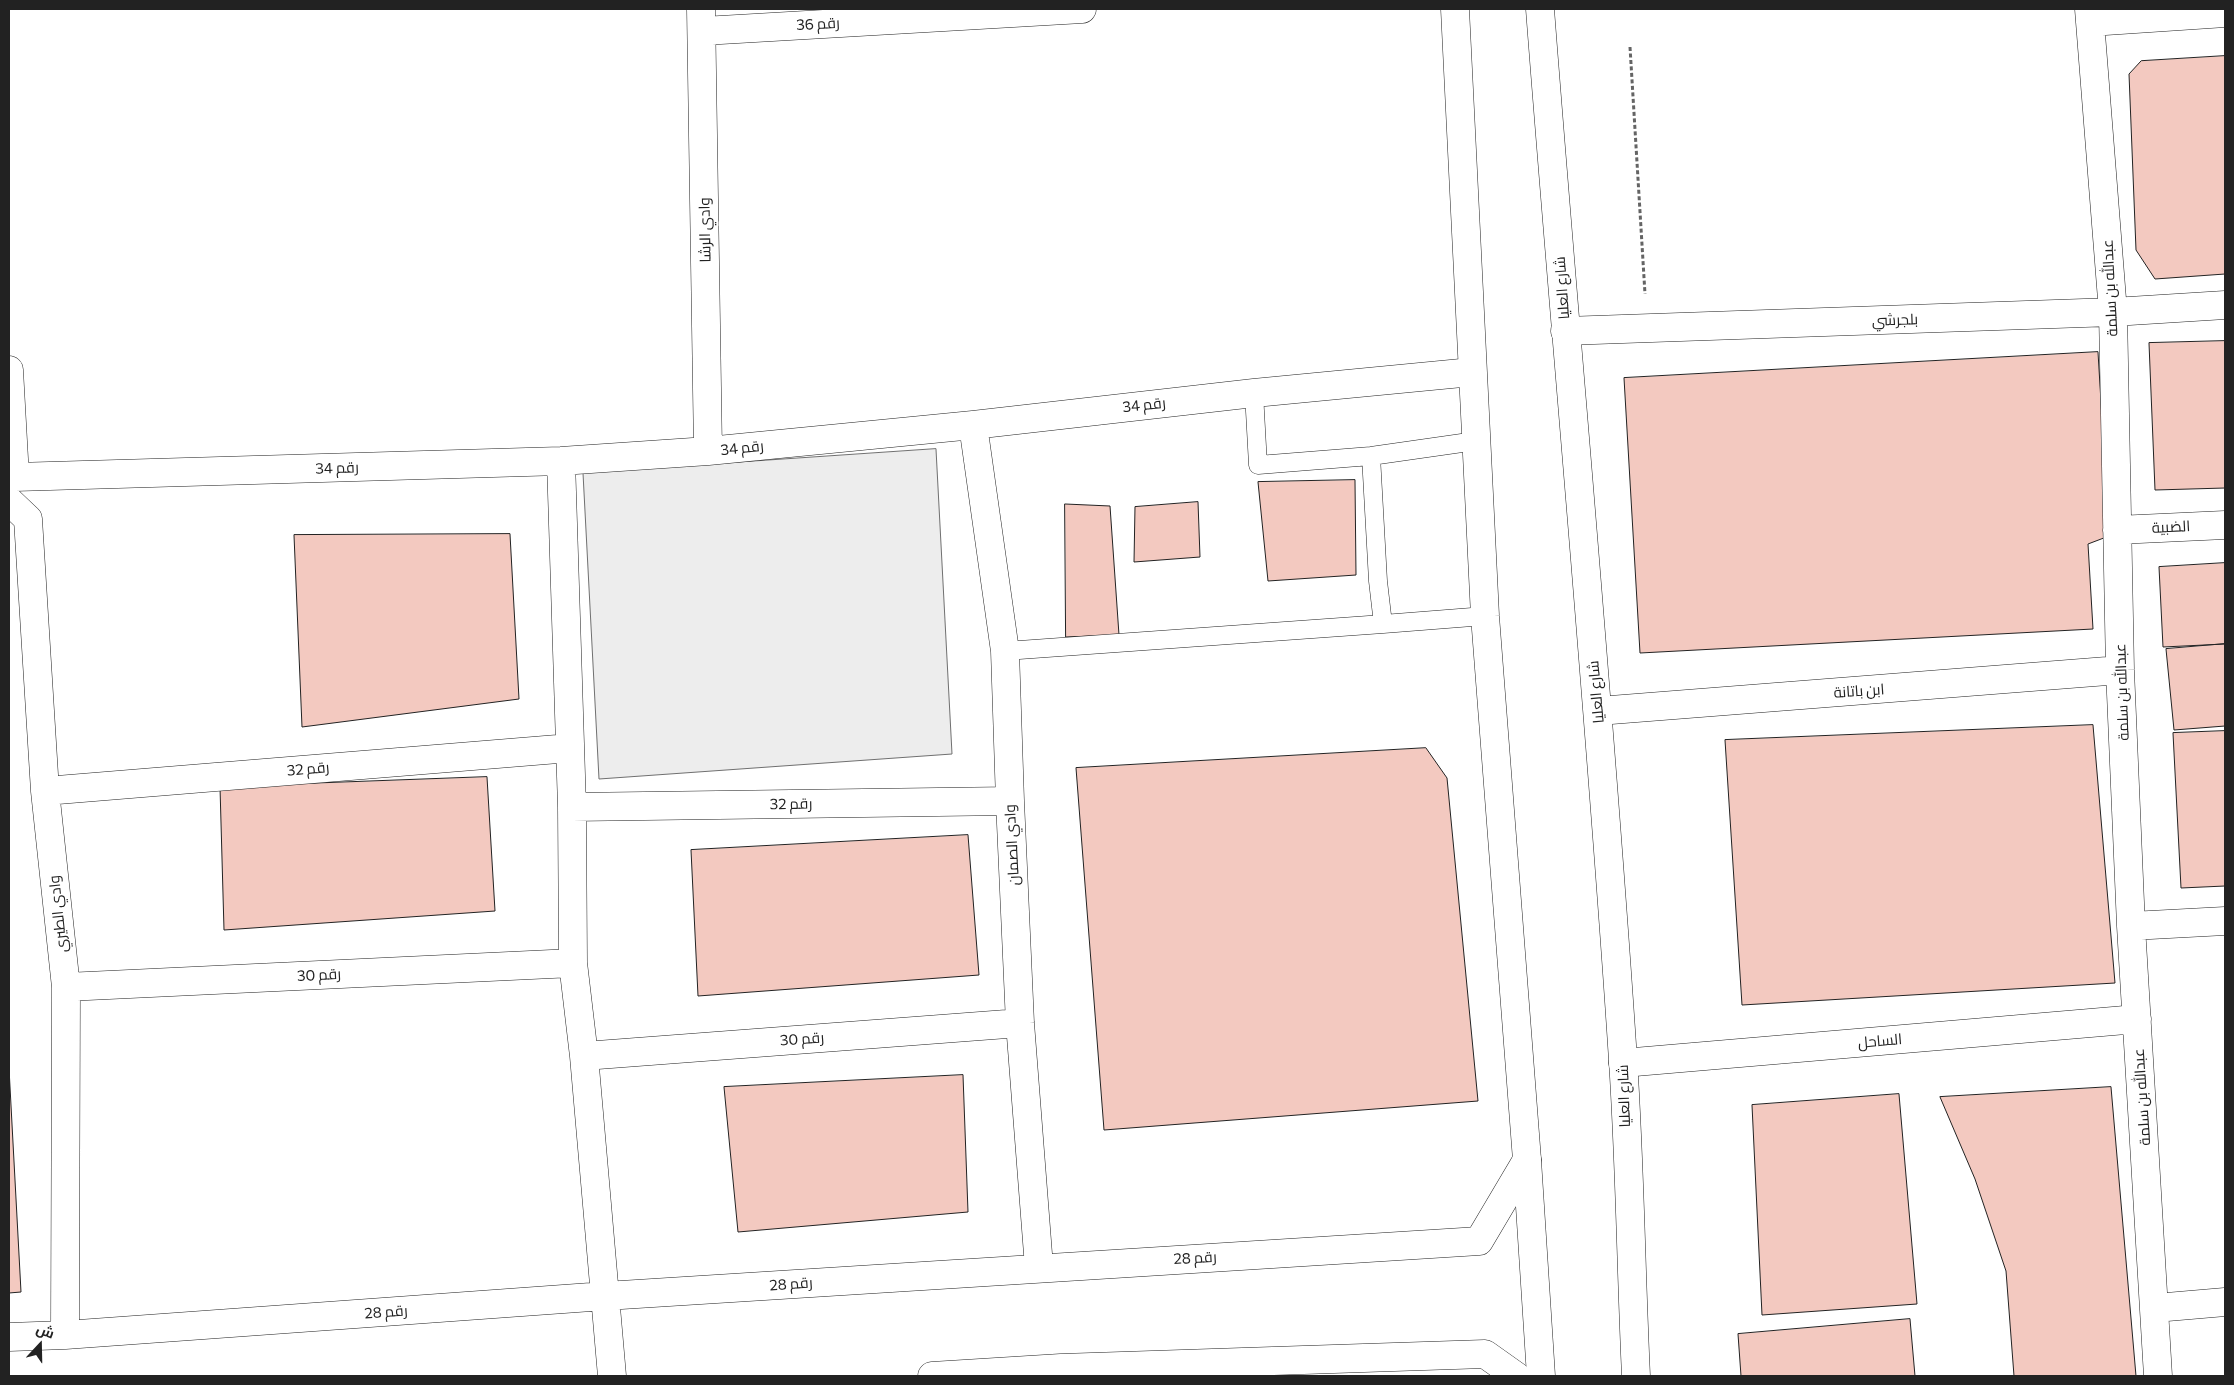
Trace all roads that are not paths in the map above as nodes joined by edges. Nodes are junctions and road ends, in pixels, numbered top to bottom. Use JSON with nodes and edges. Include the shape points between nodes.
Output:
{"nodes":[{"id":1,"x":1082,"y":9,"type":"edge"},
{"id":2,"x":1455,"y":9,"type":"edge"},
{"id":3,"x":1540,"y":9,"type":"edge"},
{"id":4,"x":2225,"y":13,"type":"edge"},
{"id":5,"x":2090,"y":15,"type":"edge"},
{"id":6,"x":702,"y":20,"type":"edge"},
{"id":7,"x":2225,"y":305,"type":"edge"},
{"id":8,"x":2113,"y":312,"type":"junction"},
{"id":9,"x":1565,"y":332,"type":"junction"},
{"id":10,"x":9,"y":370,"type":"edge"},
{"id":11,"x":1472,"y":372,"type":"junction"},
{"id":12,"x":1254,"y":393,"type":"junction"},
{"id":13,"x":973,"y":425,"type":"junction"},
{"id":14,"x":1476,"y":441,"type":"junction"},
{"id":15,"x":708,"y":451,"type":"junction"},
{"id":16,"x":1371,"y":456,"type":"junction"},
{"id":17,"x":561,"y":461,"type":"junction"},
{"id":18,"x":11,"y":486,"type":"edge"},
{"id":19,"x":2225,"y":525,"type":"edge"},
{"id":20,"x":2117,"y":530,"type":"junction"},
{"id":21,"x":1485,"y":616,"type":"junction"},
{"id":22,"x":1383,"y":624,"type":"junction"},
{"id":23,"x":1005,"y":651,"type":"junction"},
{"id":24,"x":2120,"y":670,"type":"junction"},
{"id":25,"x":1598,"y":711,"type":"junction"},
{"id":26,"x":570,"y":748,"type":"junction"},
{"id":27,"x":45,"y":791,"type":"junction"},
{"id":28,"x":1010,"y":801,"type":"junction"},
{"id":29,"x":572,"y":806,"type":"junction"},
{"id":30,"x":2225,"y":921,"type":"edge"},
{"id":31,"x":2131,"y":926,"type":"junction"},
{"id":32,"x":572,"y":962,"type":"junction"},
{"id":33,"x":66,"y":987,"type":"junction"},
{"id":34,"x":2137,"y":1019,"type":"junction"},
{"id":35,"x":1020,"y":1023,"type":"junction"},
{"id":36,"x":584,"y":1056,"type":"junction"},
{"id":37,"x":1623,"y":1063,"type":"junction"},
{"id":38,"x":1527,"y":1160,"type":"junction"},
{"id":39,"x":1039,"y":1268,"type":"junction"},
{"id":40,"x":605,"y":1296,"type":"junction"},
{"id":41,"x":2225,"y":1302,"type":"edge"},
{"id":42,"x":2155,"y":1308,"type":"junction"},
{"id":43,"x":65,"y":1336,"type":"junction"},
{"id":44,"x":9,"y":1337,"type":"edge"},
{"id":45,"x":612,"y":1376,"type":"edge"},
{"id":46,"x":932,"y":1376,"type":"edge"},
{"id":47,"x":1516,"y":1376,"type":"edge"},
{"id":48,"x":1541,"y":1376,"type":"edge"},
{"id":49,"x":1636,"y":1376,"type":"edge"},
{"id":50,"x":2158,"y":1376,"type":"edge"}],
"edges":[{"from":1,"to":6,"type":"street","name":"رقم 36"},
{"from":2,"to":11,"type":"street"},
{"from":3,"to":9,"type":"street","name":"شارع العليا"},
{"from":4,"to":5,"type":"street"},
{"from":5,"to":8,"type":"street","name":"عبدالله بن سلمة"},
{"from":6,"to":15,"type":"street","name":"وادي الرشا"},
{"from":7,"to":8,"type":"street","name":"بلجرشي"},
{"from":8,"to":9,"type":"street","name":"بلجرشي"},
{"from":8,"to":20,"type":"street","name":"عبدالله بن سلمة"},
{"from":9,"to":25,"type":"street","name":"شارع العليا"},
{"from":10,"to":18,"type":"street"},
{"from":11,"to":12,"type":"street","name":"رقم 34"},
{"from":11,"to":14,"type":"street"},
{"from":12,"to":13,"type":"street","name":"رقم 34"},
{"from":12,"to":16,"type":"lane","via":[[1258,465]]},
{"from":13,"to":15,"type":"street","name":"رقم 34"},
{"from":13,"to":23,"type":"street","name":"وادي الصمان"},
{"from":14,"to":16,"type":"lane"},
{"from":14,"to":21,"type":"street"},
{"from":15,"to":17,"type":"street","name":"رقم 34"},
{"from":16,"to":22,"type":"lane"},
{"from":17,"to":18,"type":"street","name":"رقم 34"},
{"from":17,"to":26,"type":"street"},
{"from":18,"to":27,"type":"street","name":"وادي الطيري","via":[[28,519]]},
{"from":19,"to":20,"type":"street","name":"الضبية"},
{"from":20,"to":24,"type":"street","name":"عبدالله بن سلمة"},
{"from":21,"to":22,"type":"lane"},
{"from":21,"to":38,"type":"street"},
{"from":22,"to":23,"type":"lane"},
{"from":23,"to":28,"type":"street","name":"وادي الصمان"},
{"from":24,"to":25,"type":"street","name":"ابن باتانة"},
{"from":24,"to":31,"type":"street","name":"عبدالله بن سلمة"},
{"from":25,"to":37,"type":"street","name":"شارع العليا"},
{"from":26,"to":27,"type":"street","name":"رقم 32"},
{"from":26,"to":29,"type":"street"},
{"from":27,"to":33,"type":"street","name":"وادي الطيري"},
{"from":28,"to":29,"type":"street","name":"رقم 32"},
{"from":28,"to":35,"type":"street","name":"وادي الصمان"},
{"from":29,"to":32,"type":"street"},
{"from":30,"to":31,"type":"street"},
{"from":31,"to":34,"type":"street","name":"عبدالله بن سلمة"},
{"from":32,"to":33,"type":"street","name":"رقم 30"},
{"from":32,"to":36,"type":"street"},
{"from":33,"to":43,"type":"street","name":"وادي الطيري"},
{"from":34,"to":37,"type":"street","name":"الساحل"},
{"from":34,"to":42,"type":"street","name":"عبدالله بن سلمة"},
{"from":35,"to":36,"type":"street","name":"رقم 30"},
{"from":35,"to":39,"type":"street","name":"وادي الصمان"},
{"from":36,"to":40,"type":"street"},
{"from":37,"to":49,"type":"street","name":"شارع العليا"},
{"from":38,"to":39,"type":"street","name":"رقم 28","via":[[1478,1241]]},
{"from":38,"to":48,"type":"street"},
{"from":39,"to":40,"type":"street","name":"رقم 28"},
{"from":40,"to":43,"type":"street","name":"رقم 28"},
{"from":40,"to":45,"type":"street"},
{"from":41,"to":42,"type":"street"},
{"from":42,"to":50,"type":"street","name":"عبدالله بن سلمة"},
{"from":43,"to":44,"type":"street","name":"رقم 28"},
{"from":46,"to":47,"type":"street","via":[[1060,1368],[1485,1354]]}]}
